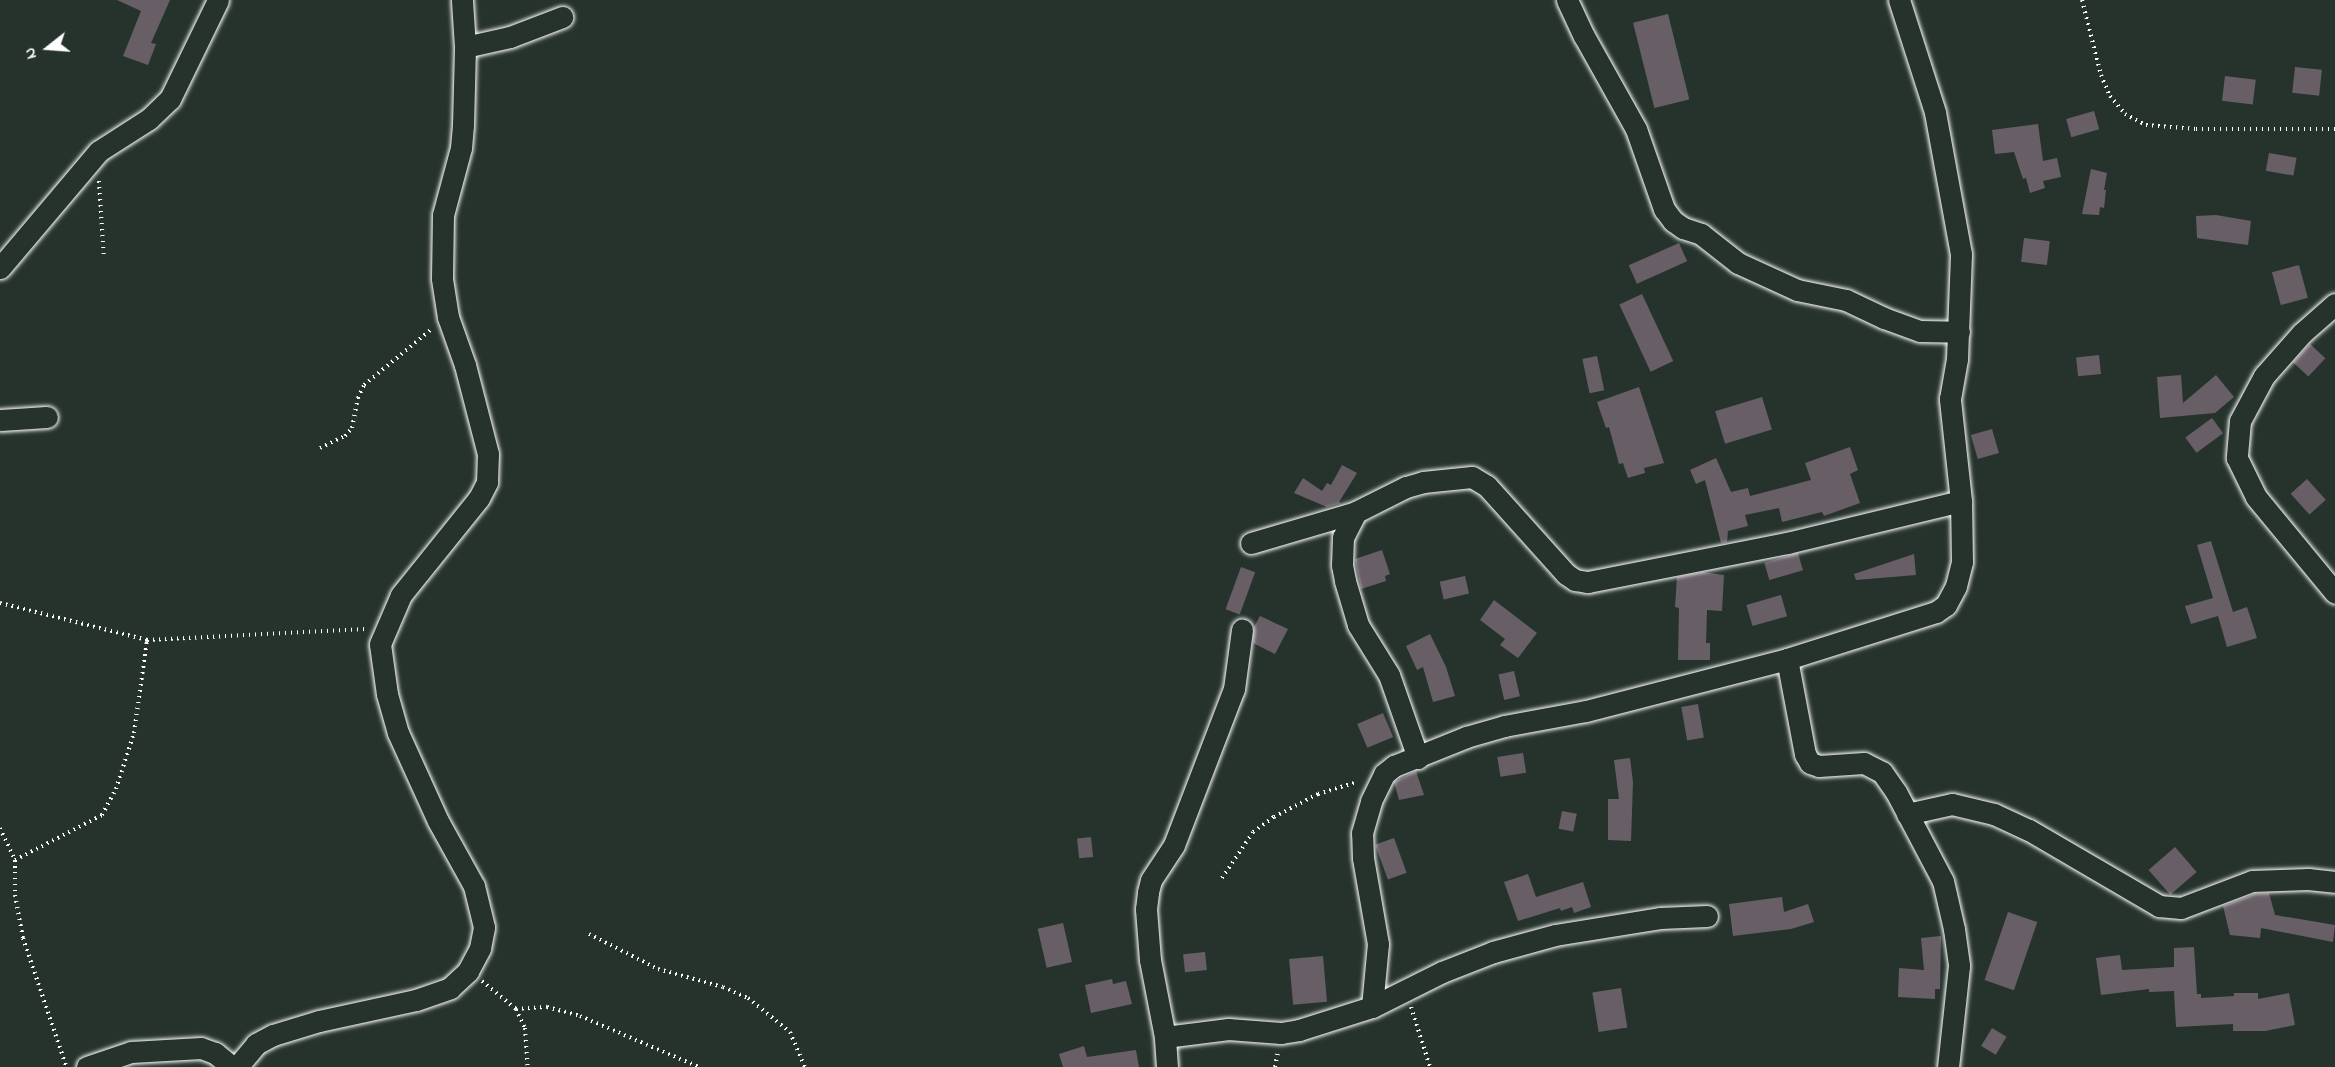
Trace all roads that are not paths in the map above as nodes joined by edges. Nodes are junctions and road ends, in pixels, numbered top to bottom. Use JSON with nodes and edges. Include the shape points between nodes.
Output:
{"nodes":[{"id":1,"x":218,"y":0,"type":"edge"},
{"id":2,"x":462,"y":0,"type":"edge"},
{"id":3,"x":1567,"y":0,"type":"edge"},
{"id":4,"x":1899,"y":0,"type":"edge"},
{"id":5,"x":562,"y":17,"type":"dead end"},
{"id":6,"x":465,"y":47,"type":"junction"},
{"id":7,"x":0,"y":268,"type":"edge"},
{"id":8,"x":2335,"y":304,"type":"edge"},
{"id":9,"x":1959,"y":332,"type":"junction"},
{"id":10,"x":47,"y":417,"type":"dead end"},
{"id":11,"x":0,"y":420,"type":"edge"},
{"id":12,"x":1961,"y":501,"type":"junction"},
{"id":13,"x":1356,"y":512,"type":"junction"},
{"id":14,"x":1251,"y":543,"type":"dead end"},
{"id":15,"x":2335,"y":593,"type":"edge"},
{"id":16,"x":1242,"y":630,"type":"dead end"},
{"id":17,"x":1787,"y":659,"type":"junction"},
{"id":18,"x":1418,"y":758,"type":"junction"},
{"id":19,"x":1907,"y":814,"type":"junction"},
{"id":20,"x":2335,"y":882,"type":"edge"},
{"id":21,"x":1707,"y":916,"type":"dead end"},
{"id":22,"x":1372,"y":1007,"type":"junction"},
{"id":23,"x":1165,"y":1037,"type":"junction"},
{"id":24,"x":87,"y":1067,"type":"edge"},
{"id":25,"x":232,"y":1067,"type":"edge"},
{"id":26,"x":237,"y":1067,"type":"edge"},
{"id":27,"x":1167,"y":1067,"type":"edge"},
{"id":28,"x":1948,"y":1067,"type":"edge"}],
"edges":[{"from":1,"to":7,"type":"street","via":[[170,99],[156,114],[99,151]]},
{"from":2,"to":6,"type":"street"},
{"from":3,"to":9,"type":"street","via":[[1636,129],[1664,209],[1672,221],[1701,234],[1738,263],[1797,290],[1846,300],[1920,331]]},
{"from":4,"to":9,"type":"street","via":[[1935,112],[1958,229]]},
{"from":5,"to":6,"type":"street","via":[[510,37]]},
{"from":6,"to":26,"type":"street","via":[[461,148],[447,195],[441,239],[442,278],[448,317],[488,454],[487,482],[479,498],[401,595],[380,644],[398,732],[438,821],[474,886],[482,910],[480,948],[460,980],[437,994],[273,1035],[256,1044]]},
{"from":8,"to":15,"type":"street","via":[[2264,375],[2240,421],[2237,458],[2256,497]]},
{"from":9,"to":12,"type":"street","via":[[1950,399]]},
{"from":10,"to":11,"type":"street"},
{"from":12,"to":13,"type":"street","via":[[1787,543],[1588,582],[1566,574],[1487,486],[1472,477],[1406,487]]},
{"from":12,"to":17,"type":"street","via":[[1962,562],[1946,604],[1936,612]]},
{"from":13,"to":14,"type":"street"},
{"from":13,"to":18,"type":"street","via":[[1343,537],[1345,581],[1358,625],[1389,675]]},
{"from":16,"to":23,"type":"street","via":[[1234,689],[1178,835],[1148,892],[1150,960]]},
{"from":17,"to":18,"type":"street","via":[[1586,711],[1466,736]]},
{"from":17,"to":19,"type":"street","via":[[1810,763],[1864,763],[1882,772]]},
{"from":18,"to":22,"type":"street","via":[[1384,774],[1365,815],[1363,858],[1378,944]]},
{"from":19,"to":20,"type":"street","via":[[1952,804],[1994,814],[2029,830],[2159,906],[2181,908],[2252,880]]},
{"from":19,"to":28,"type":"street","via":[[1942,881],[1954,929],[1959,966]]},
{"from":21,"to":22,"type":"street","via":[[1660,918],[1555,935],[1459,964]]},
{"from":22,"to":23,"type":"street","via":[[1281,1033],[1228,1029]]},
{"from":23,"to":27,"type":"street"},
{"from":24,"to":25,"type":"street","via":[[131,1052],[201,1048],[215,1053]]}]}
